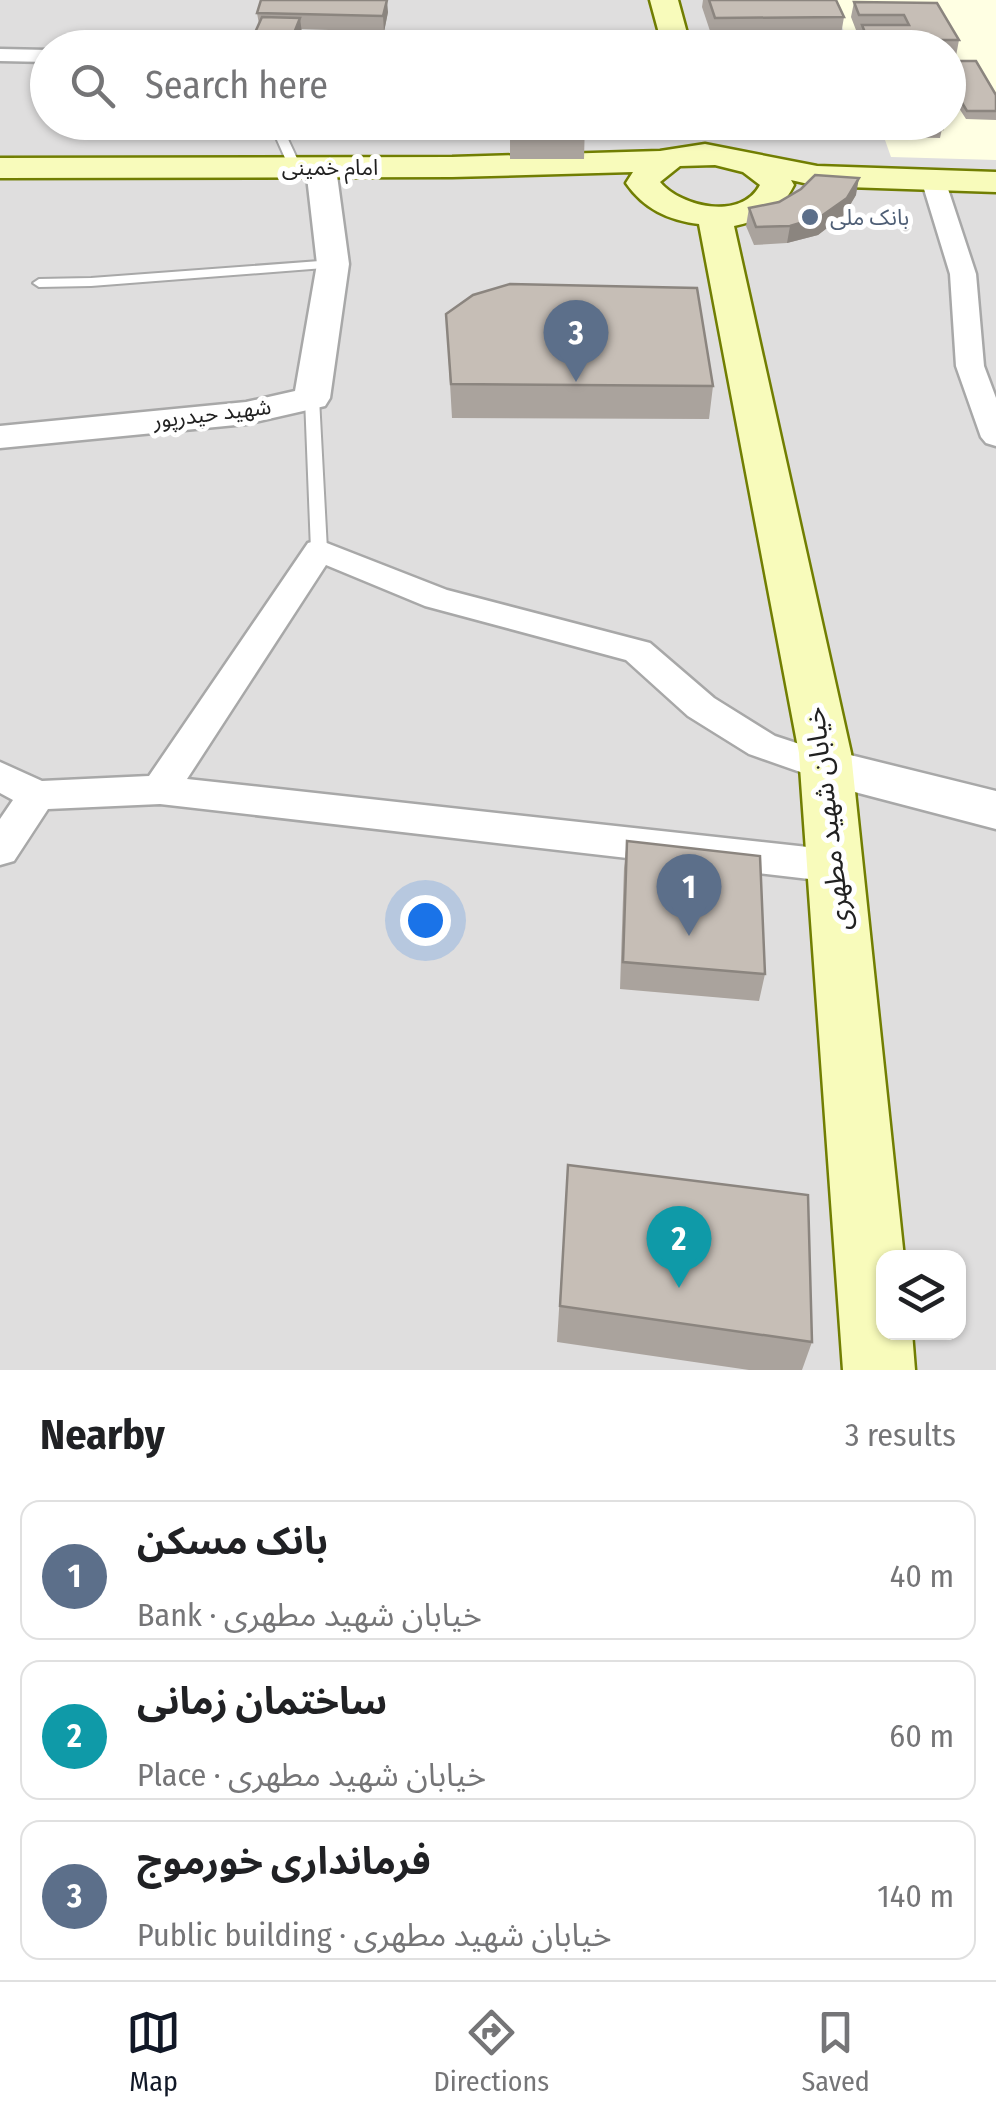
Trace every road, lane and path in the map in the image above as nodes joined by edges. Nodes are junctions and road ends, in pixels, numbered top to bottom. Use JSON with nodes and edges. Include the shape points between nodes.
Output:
{"nodes":[{"id":1,"x":664,"y":0,"type":"edge"},
{"id":2,"x":672,"y":30,"type":"edge"},
{"id":3,"x":0,"y":55,"type":"edge"},
{"id":4,"x":30,"y":56,"type":"edge"},
{"id":5,"x":288,"y":140,"type":"edge"},
{"id":6,"x":698,"y":140,"type":"edge"},
{"id":7,"x":705,"y":140,"type":"edge"},
{"id":8,"x":752,"y":163,"type":"junction"},
{"id":9,"x":0,"y":168,"type":"edge"},
{"id":10,"x":652,"y":172,"type":"junction"},
{"id":11,"x":314,"y":173,"type":"junction"},
{"id":12,"x":996,"y":182,"type":"edge"},
{"id":13,"x":0,"y":184,"type":"edge"},
{"id":14,"x":936,"y":189,"type":"junction"},
{"id":15,"x":996,"y":190,"type":"edge"},
{"id":16,"x":774,"y":197,"type":"junction"},
{"id":17,"x":715,"y":216,"type":"junction"},
{"id":18,"x":333,"y":264,"type":"junction"},
{"id":19,"x":38,"y":282,"type":"dead end"},
{"id":20,"x":312,"y":398,"type":"junction"},
{"id":21,"x":0,"y":437,"type":"edge"},
{"id":22,"x":996,"y":438,"type":"edge"},
{"id":23,"x":319,"y":550,"type":"junction"},
{"id":24,"x":826,"y":767,"type":"junction"},
{"id":25,"x":0,"y":776,"type":"edge"},
{"id":26,"x":160,"y":790,"type":"junction"},
{"id":27,"x":37,"y":795,"type":"junction"},
{"id":28,"x":996,"y":810,"type":"edge"},
{"id":29,"x":0,"y":850,"type":"edge"},
{"id":30,"x":835,"y":866,"type":"junction"},
{"id":31,"x":879,"y":1370,"type":"edge"}],
"edges":[{"from":1,"to":2,"type":"main road"},
{"from":3,"to":4,"type":"street"},
{"from":5,"to":11,"type":"lane"},
{"from":6,"to":10,"type":"main road","name":"امام خمینی"},
{"from":7,"to":8,"type":"main road"},
{"from":8,"to":12,"type":"main road","via":[[817,176]]},
{"from":8,"to":16,"type":"main road","via":[[769,173]]},
{"from":9,"to":11,"type":"main road","name":"امام خمینی"},
{"from":10,"to":11,"type":"main road","name":"امام خمینی"},
{"from":10,"to":17,"type":"main road","via":[[650,195],[665,206]]},
{"from":11,"to":13,"type":"main road","name":"امام خمینی"},
{"from":11,"to":18,"type":"street"},
{"from":14,"to":15,"type":"main road"},
{"from":14,"to":16,"type":"main road","via":[[800,188]]},
{"from":14,"to":22,"type":"street","via":[[963,274],[970,366]]},
{"from":16,"to":17,"type":"main road","via":[[762,207]]},
{"from":17,"to":24,"type":"main road","name":"خیابان شهید مطهری"},
{"from":18,"to":19,"type":"lane"},
{"from":18,"to":20,"type":"street"},
{"from":20,"to":21,"type":"street","name":"شهید حیدرپور","via":[[246,413]]},
{"from":20,"to":23,"type":"lane"},
{"from":23,"to":24,"type":"street","via":[[437,598],[638,651],[701,707],[762,745]]},
{"from":23,"to":26,"type":"street"},
{"from":24,"to":28,"type":"street"},
{"from":24,"to":30,"type":"main road","name":"خیابان شهید مطهری"},
{"from":25,"to":27,"type":"street"},
{"from":26,"to":27,"type":"street"},
{"from":26,"to":30,"type":"street"},
{"from":27,"to":29,"type":"street"},
{"from":30,"to":31,"type":"main road","name":"خیابان شهید مطهری"}]}
